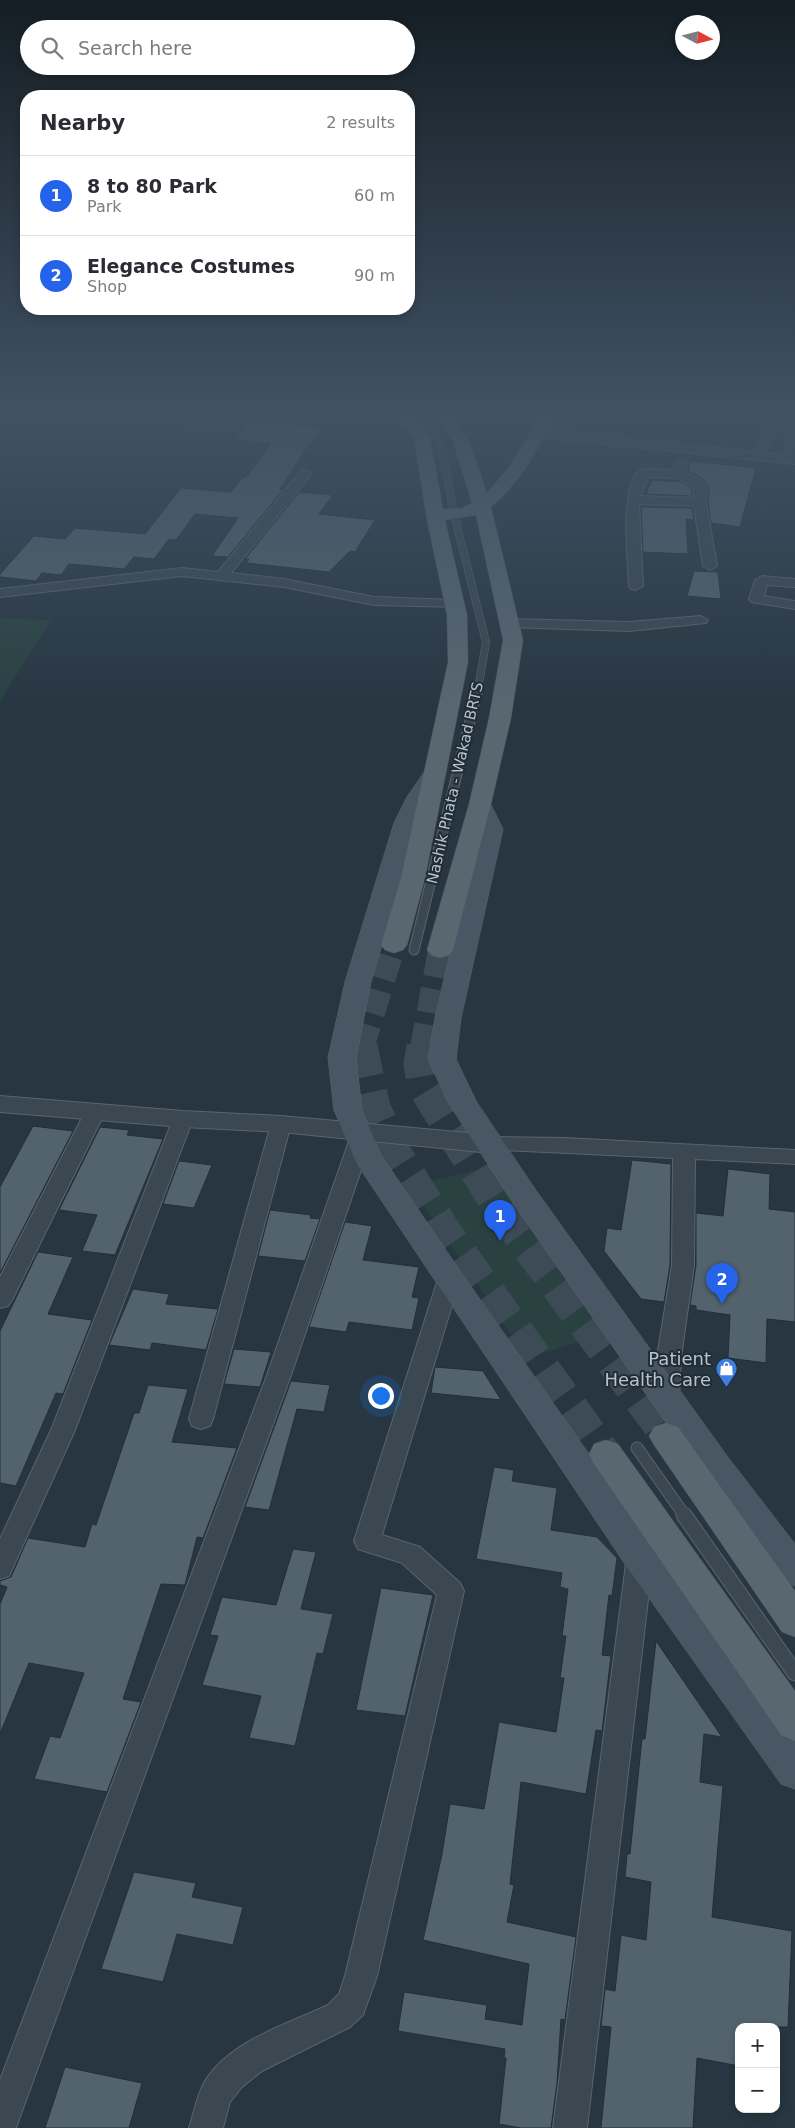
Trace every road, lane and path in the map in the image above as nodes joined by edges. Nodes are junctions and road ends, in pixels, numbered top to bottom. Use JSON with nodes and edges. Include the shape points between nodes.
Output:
{"nodes":[{"id":1,"x":272,"y":514,"type":"edge"},
{"id":2,"x":445,"y":514,"type":"joint"},
{"id":3,"x":484,"y":514,"type":"edge"},
{"id":4,"x":633,"y":514,"type":"edge"},
{"id":5,"x":702,"y":514,"type":"edge"},
{"id":6,"x":710,"y":566,"type":"dead end"},
{"id":7,"x":222,"y":576,"type":"junction"},
{"id":8,"x":795,"y":583,"type":"edge"},
{"id":9,"x":636,"y":586,"type":"dead end"},
{"id":10,"x":0,"y":593,"type":"edge"},
{"id":11,"x":454,"y":604,"type":"junction"},
{"id":12,"x":795,"y":605,"type":"edge"},
{"id":13,"x":701,"y":620,"type":"dead end"},
{"id":14,"x":509,"y":623,"type":"junction"},
{"id":15,"x":435,"y":773,"type":"junction"},
{"id":16,"x":480,"y":804,"type":"junction"},
{"id":17,"x":404,"y":948,"type":"joint"},
{"id":18,"x":440,"y":950,"type":"tunnel mouth"},
{"id":19,"x":0,"y":1104,"type":"edge"},
{"id":20,"x":95,"y":1112,"type":"junction"},
{"id":21,"x":183,"y":1119,"type":"junction"},
{"id":22,"x":281,"y":1124,"type":"junction"},
{"id":23,"x":359,"y":1136,"type":"junction"},
{"id":24,"x":491,"y":1144,"type":"junction"},
{"id":25,"x":684,"y":1151,"type":"junction"},
{"id":26,"x":795,"y":1157,"type":"edge"},
{"id":27,"x":449,"y":1279,"type":"junction"},
{"id":28,"x":0,"y":1300,"type":"edge"},
{"id":29,"x":667,"y":1397,"type":"junction"},
{"id":30,"x":201,"y":1419,"type":"dead end"},
{"id":31,"x":636,"y":1446,"type":"junction"},
{"id":32,"x":640,"y":1556,"type":"junction"},
{"id":33,"x":0,"y":1568,"type":"edge"},
{"id":34,"x":795,"y":1571,"type":"edge"},
{"id":35,"x":795,"y":1621,"type":"edge"},
{"id":36,"x":795,"y":1673,"type":"edge"},
{"id":37,"x":795,"y":1723,"type":"edge"},
{"id":38,"x":795,"y":1770,"type":"edge"},
{"id":39,"x":0,"y":2125,"type":"edge"},
{"id":40,"x":206,"y":2128,"type":"edge"},
{"id":41,"x":570,"y":2128,"type":"edge"}],
"edges":[{"from":1,"to":7,"type":"street"},
{"from":2,"to":11,"type":"main road"},
{"from":2,"to":17,"type":"lane","name":"Nashik Phata - Wakad BRTS","via":[[486,642],[474,712]]},
{"from":3,"to":14,"type":"main road"},
{"from":4,"to":9,"type":"street"},
{"from":5,"to":6,"type":"street"},
{"from":7,"to":10,"type":"street","via":[[182,572]]},
{"from":7,"to":11,"type":"street","via":[[284,583],[374,602]]},
{"from":8,"to":12,"type":"street","via":[[762,580],[756,599]]},
{"from":11,"to":15,"type":"main road","via":[[458,662]]},
{"from":13,"to":14,"type":"street","via":[[610,627]]},
{"from":14,"to":16,"type":"main road","via":[[513,640],[500,718]]},
{"from":15,"to":17,"type":"main road","via":[[413,878]]},
{"from":15,"to":23,"type":"main road","via":[[418,797],[406,824],[358,982],[342,1058],[348,1110]]},
{"from":16,"to":18,"type":"main road"},
{"from":16,"to":24,"type":"main road","via":[[491,829],[448,1018],[442,1059],[462,1102]]},
{"from":19,"to":20,"type":"street"},
{"from":20,"to":21,"type":"street"},
{"from":20,"to":28,"type":"street"},
{"from":21,"to":22,"type":"street"},
{"from":21,"to":33,"type":"street","via":[[63,1430]]},
{"from":22,"to":23,"type":"street"},
{"from":22,"to":30,"type":"street"},
{"from":23,"to":24,"type":"street"},
{"from":23,"to":27,"type":"main road","via":[[367,1157]]},
{"from":23,"to":39,"type":"street","via":[[276,1384]]},
{"from":24,"to":25,"type":"street"},
{"from":24,"to":29,"type":"main road","via":[[524,1196]]},
{"from":25,"to":26,"type":"street"},
{"from":25,"to":29,"type":"street","via":[[683,1265],[669,1357]]},
{"from":27,"to":32,"type":"main road"},
{"from":27,"to":40,"type":"street","via":[[367,1541],[411,1555],[451,1591],[362,1976],[352,2004],[339,2016],[250,2059],[230,2075],[216,2094]]},
{"from":29,"to":34,"type":"main road"},
{"from":31,"to":35,"type":"main road"},
{"from":31,"to":36,"type":"lane"},
{"from":31,"to":37,"type":"main road"},
{"from":32,"to":38,"type":"main road"},
{"from":32,"to":41,"type":"street"}]}
